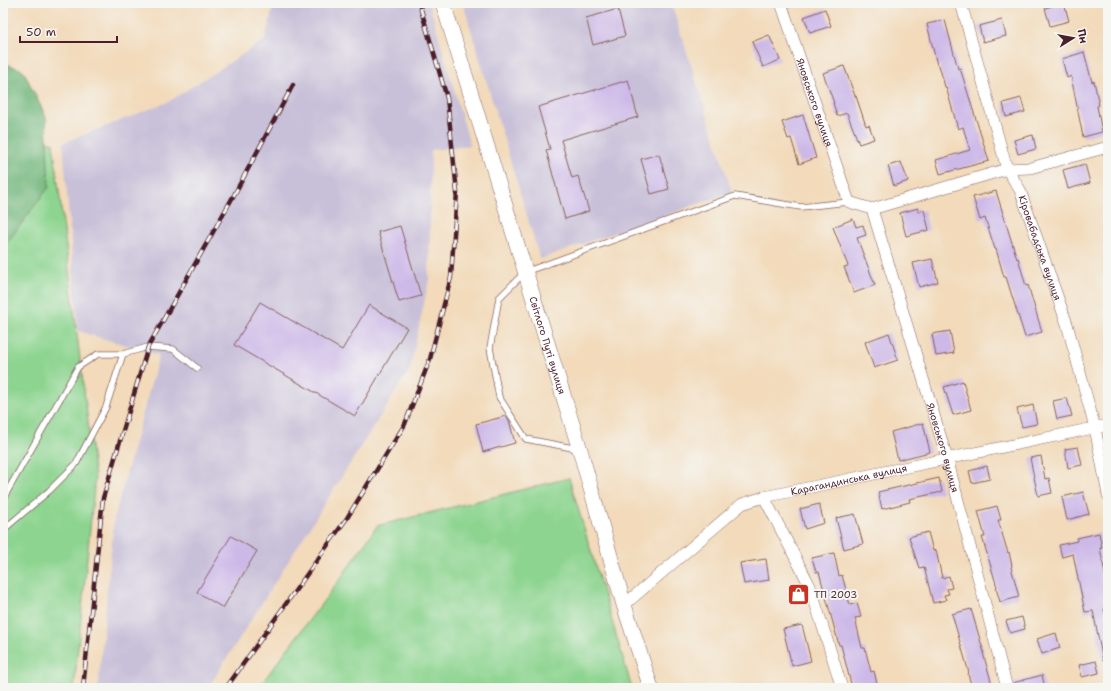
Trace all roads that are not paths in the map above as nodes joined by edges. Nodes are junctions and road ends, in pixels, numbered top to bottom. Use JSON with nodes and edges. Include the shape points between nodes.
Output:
{"nodes":[{"id":1,"x":443,"y":3,"type":"edge"},
{"id":2,"x":781,"y":3,"type":"edge"},
{"id":3,"x":961,"y":3,"type":"edge"},
{"id":4,"x":1108,"y":147,"type":"edge"},
{"id":5,"x":1007,"y":169,"type":"junction"},
{"id":6,"x":848,"y":202,"type":"junction"},
{"id":7,"x":872,"y":209,"type":"junction"},
{"id":8,"x":525,"y":272,"type":"junction"},
{"id":9,"x":123,"y":354,"type":"junction"},
{"id":10,"x":197,"y":368,"type":"dead end"},
{"id":11,"x":1108,"y":425,"type":"edge"},
{"id":12,"x":1095,"y":428,"type":"junction"},
{"id":13,"x":580,"y":450,"type":"junction"},
{"id":14,"x":947,"y":458,"type":"junction"},
{"id":15,"x":1108,"y":496,"type":"edge"},
{"id":16,"x":764,"y":497,"type":"junction"},
{"id":17,"x":3,"y":499,"type":"edge"},
{"id":18,"x":3,"y":530,"type":"edge"},
{"id":19,"x":624,"y":605,"type":"junction"},
{"id":20,"x":651,"y":688,"type":"edge"},
{"id":21,"x":842,"y":688,"type":"edge"},
{"id":22,"x":1007,"y":688,"type":"edge"}],
"edges":[{"from":1,"to":8,"type":"main road","name":"Світлого Путі вулиця"},
{"from":2,"to":6,"type":"street","name":"Яновського вулиця"},
{"from":3,"to":5,"type":"street","name":"Кіровабадська вулиця"},
{"from":4,"to":5,"type":"street","via":[[1030,168]]},
{"from":5,"to":7,"type":"street"},
{"from":5,"to":12,"type":"street","name":"Кіровабадська вулиця","via":[[1020,190],[1067,324]]},
{"from":6,"to":7,"type":"street"},
{"from":6,"to":8,"type":"lane","via":[[801,207],[735,196]]},
{"from":7,"to":14,"type":"street","name":"Яновського вулиця"},
{"from":8,"to":13,"type":"main road","name":"Світлого Путі вулиця"},
{"from":8,"to":13,"type":"lane","via":[[499,298],[490,348],[499,398],[526,439]]},
{"from":9,"to":10,"type":"lane","via":[[148,347],[173,349]]},
{"from":9,"to":17,"type":"lane","via":[[98,354],[78,367]]},
{"from":9,"to":18,"type":"lane","via":[[106,407],[76,464]]},
{"from":11,"to":12,"type":"street","name":"Карагандинська вулиця"},
{"from":12,"to":14,"type":"street","name":"Карагандинська вулиця"},
{"from":12,"to":15,"type":"street","name":"Кіровабадська вулиця"},
{"from":13,"to":19,"type":"main road","name":"Світлого Путі вулиця"},
{"from":14,"to":16,"type":"street","name":"Карагандинська вулиця"},
{"from":14,"to":22,"type":"street","name":"Яновського вулиця"},
{"from":16,"to":19,"type":"street","name":"Карагандинська вулиця","via":[[742,504]]},
{"from":16,"to":21,"type":"street","via":[[810,586]]},
{"from":19,"to":20,"type":"main road","name":"Світлого Путі вулиця"}]}
